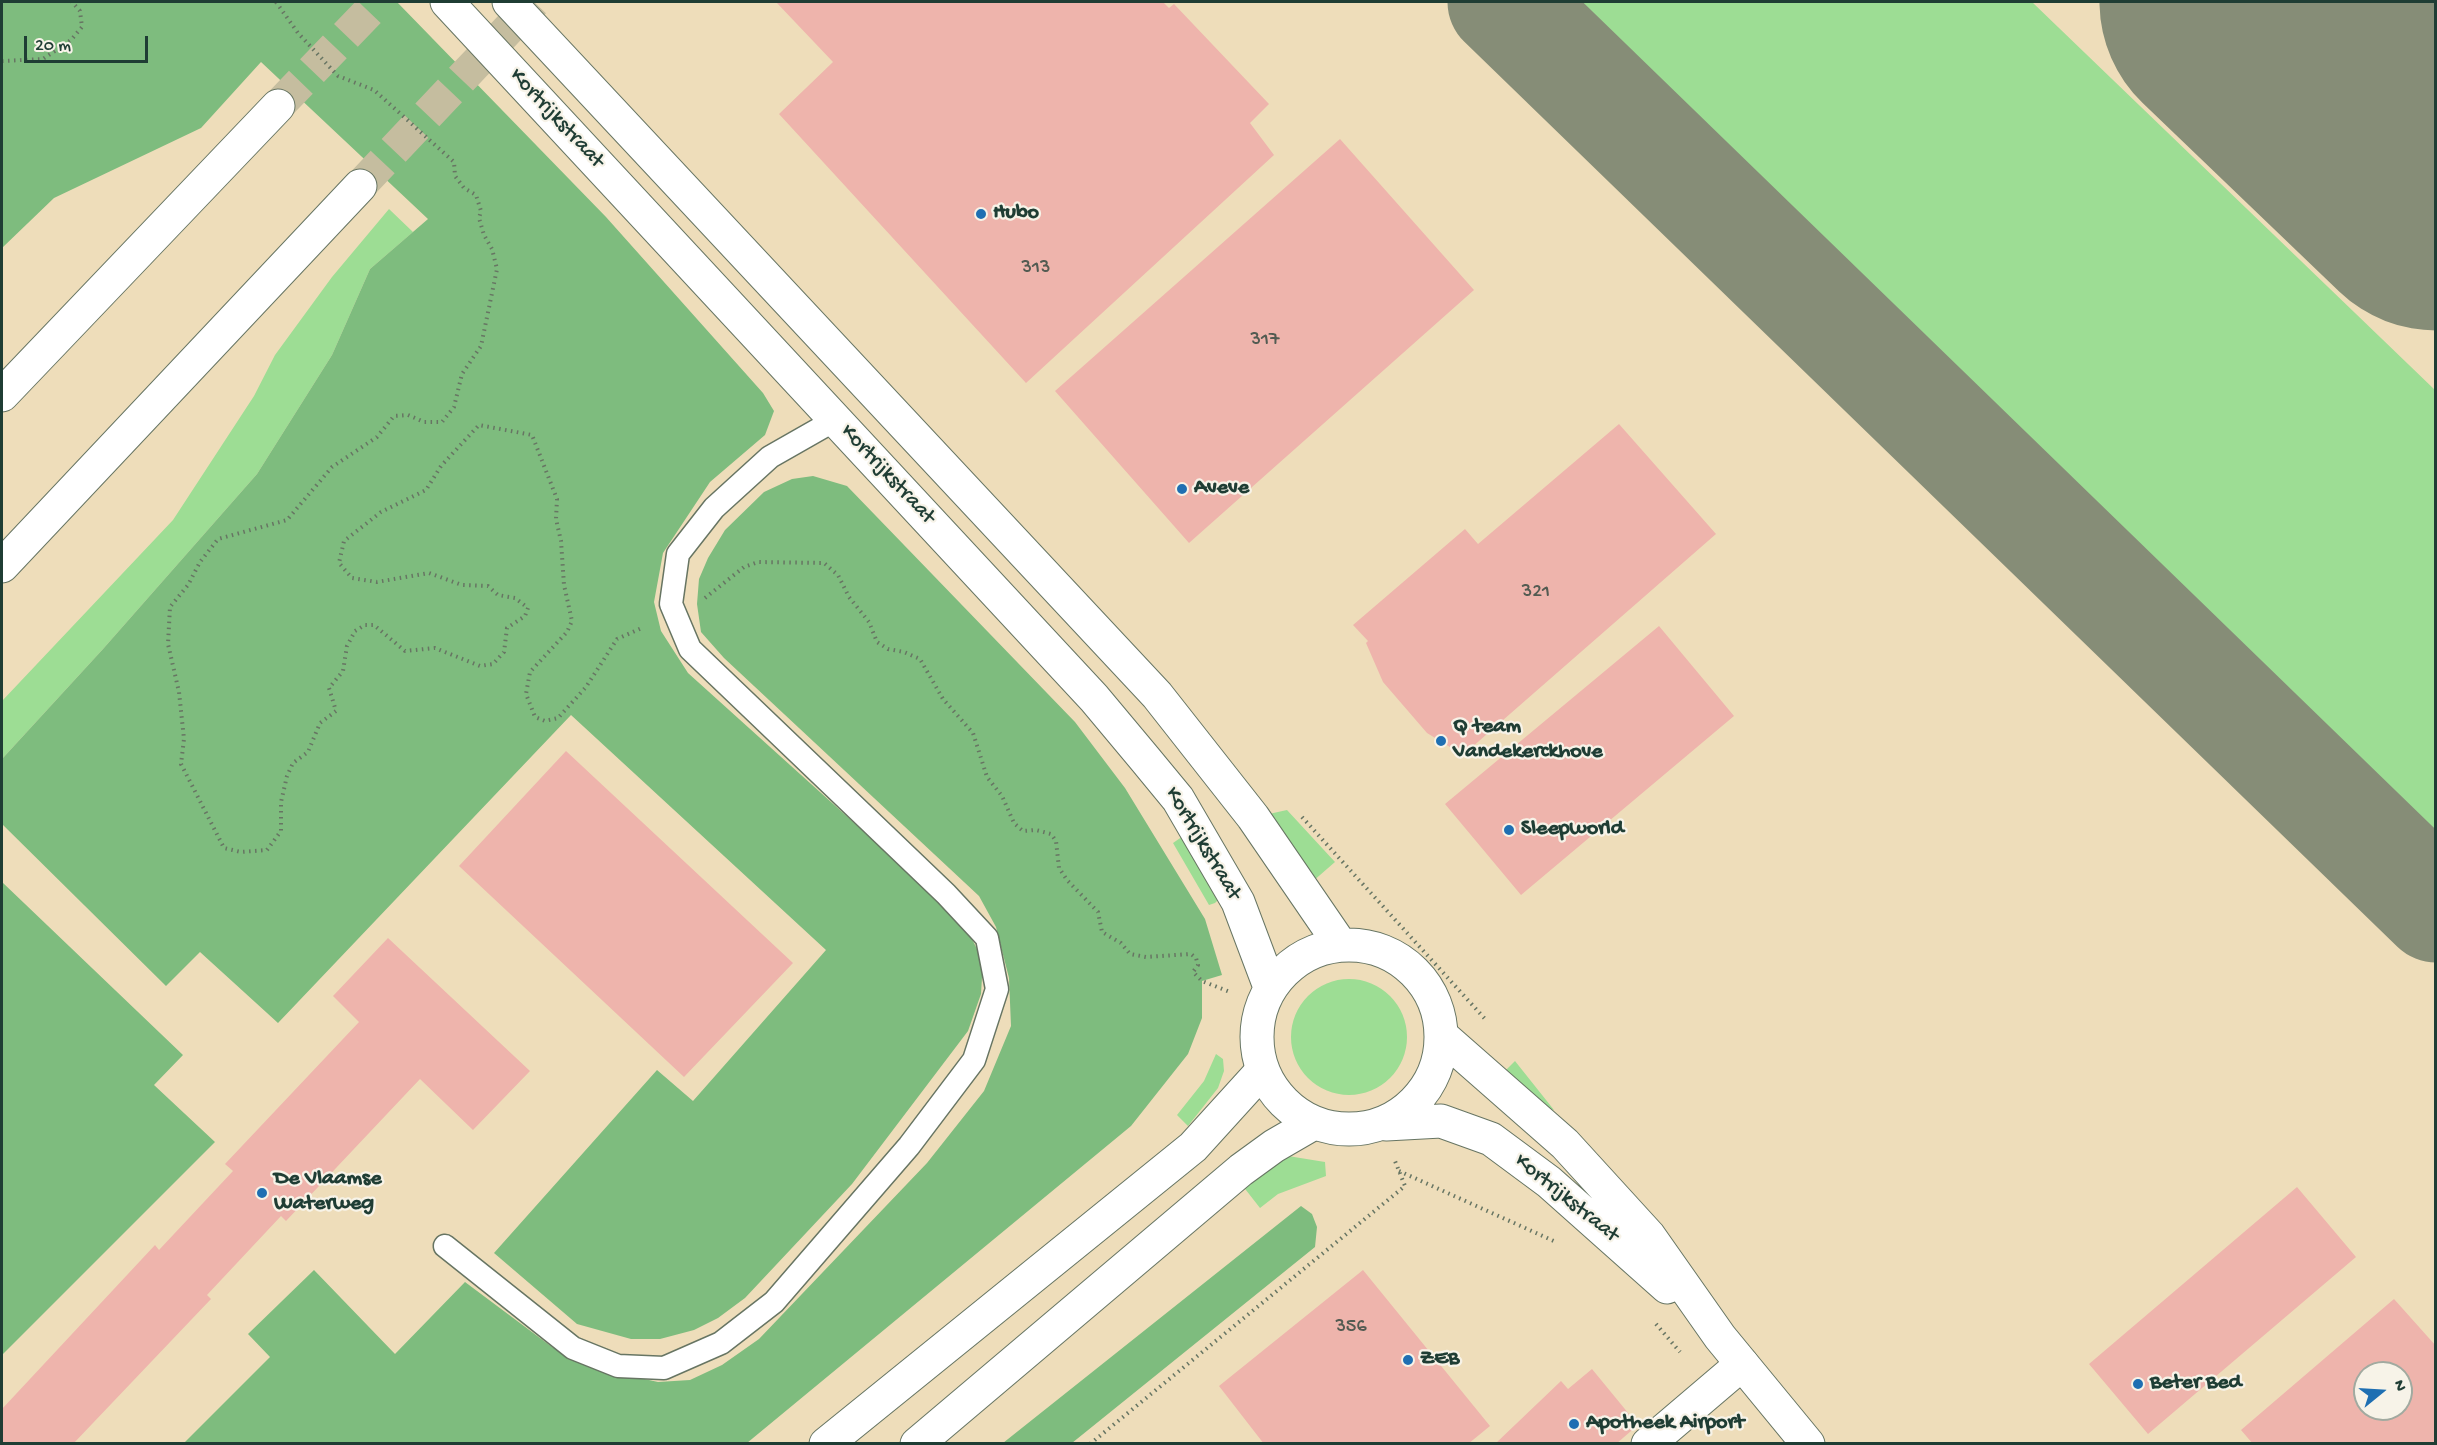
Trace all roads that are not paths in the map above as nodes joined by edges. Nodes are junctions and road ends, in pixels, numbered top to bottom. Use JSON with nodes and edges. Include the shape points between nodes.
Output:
{"nodes":[{"id":1,"x":447,"y":2,"type":"edge"},
{"id":2,"x":509,"y":2,"type":"edge"},
{"id":3,"x":278,"y":106,"type":"tunnel mouth"},
{"id":4,"x":360,"y":186,"type":"tunnel mouth"},
{"id":5,"x":2,"y":395,"type":"edge"},
{"id":6,"x":835,"y":420,"type":"junction"},
{"id":7,"x":2,"y":566,"type":"edge"},
{"id":8,"x":1340,"y":944,"type":"junction"},
{"id":9,"x":1270,"y":987,"type":"junction"},
{"id":10,"x":1443,"y":1036,"type":"junction"},
{"id":11,"x":1262,"y":1071,"type":"junction"},
{"id":12,"x":1312,"y":1124,"type":"junction"},
{"id":13,"x":1384,"y":1124,"type":"junction"},
{"id":14,"x":445,"y":1246,"type":"dead end"},
{"id":15,"x":1720,"y":1337,"type":"junction"},
{"id":16,"x":1742,"y":1364,"type":"junction"},
{"id":17,"x":826,"y":1443,"type":"edge"},
{"id":18,"x":917,"y":1443,"type":"edge"},
{"id":19,"x":1648,"y":1443,"type":"edge"},
{"id":20,"x":1808,"y":1443,"type":"edge"}],
"edges":[{"from":1,"to":6,"type":"main road","name":"Kortrijkstraat"},
{"from":2,"to":8,"type":"main road","name":"Kortrijkstraat","via":[[1157,695],[1253,817]]},
{"from":3,"to":5,"type":"main road"},
{"from":4,"to":7,"type":"main road"},
{"from":6,"to":9,"type":"main road","name":"Kortrijkstraat","via":[[1094,698],[1178,799],[1238,902]]},
{"from":6,"to":14,"type":"lane","via":[[770,457],[714,508],[678,554],[671,604],[690,649],[987,938],[997,989],[974,1060],[909,1146],[774,1302],[721,1343],[664,1368],[618,1366],[573,1348]]},
{"from":8,"to":9,"type":"main road","via":[[1298,959]]},
{"from":8,"to":10,"type":"main road","via":[[1381,948],[1409,967],[1433,997]]},
{"from":9,"to":11,"type":"main road","via":[[1257,1028]]},
{"from":10,"to":13,"type":"main road","via":[[1436,1073],[1415,1104]]},
{"from":10,"to":15,"type":"main road","name":"Kortrijkstraat","via":[[1573,1152],[1649,1236]]},
{"from":11,"to":12,"type":"main road","via":[[1282,1102]]},
{"from":11,"to":17,"type":"main road","via":[[1192,1147]]},
{"from":12,"to":13,"type":"main road","via":[[1348,1131]]},
{"from":12,"to":18,"type":"main road","via":[[1241,1170]]},
{"from":13,"to":15,"type":"main road","name":"Kortrijkstraat","via":[[1441,1121],[1491,1139],[1550,1182],[1628,1249]]},
{"from":15,"to":16,"type":"main road","name":"Kortrijkstraat"},
{"from":16,"to":19,"type":"main road"},
{"from":16,"to":20,"type":"main road","name":"Kortrijkstraat"}]}
